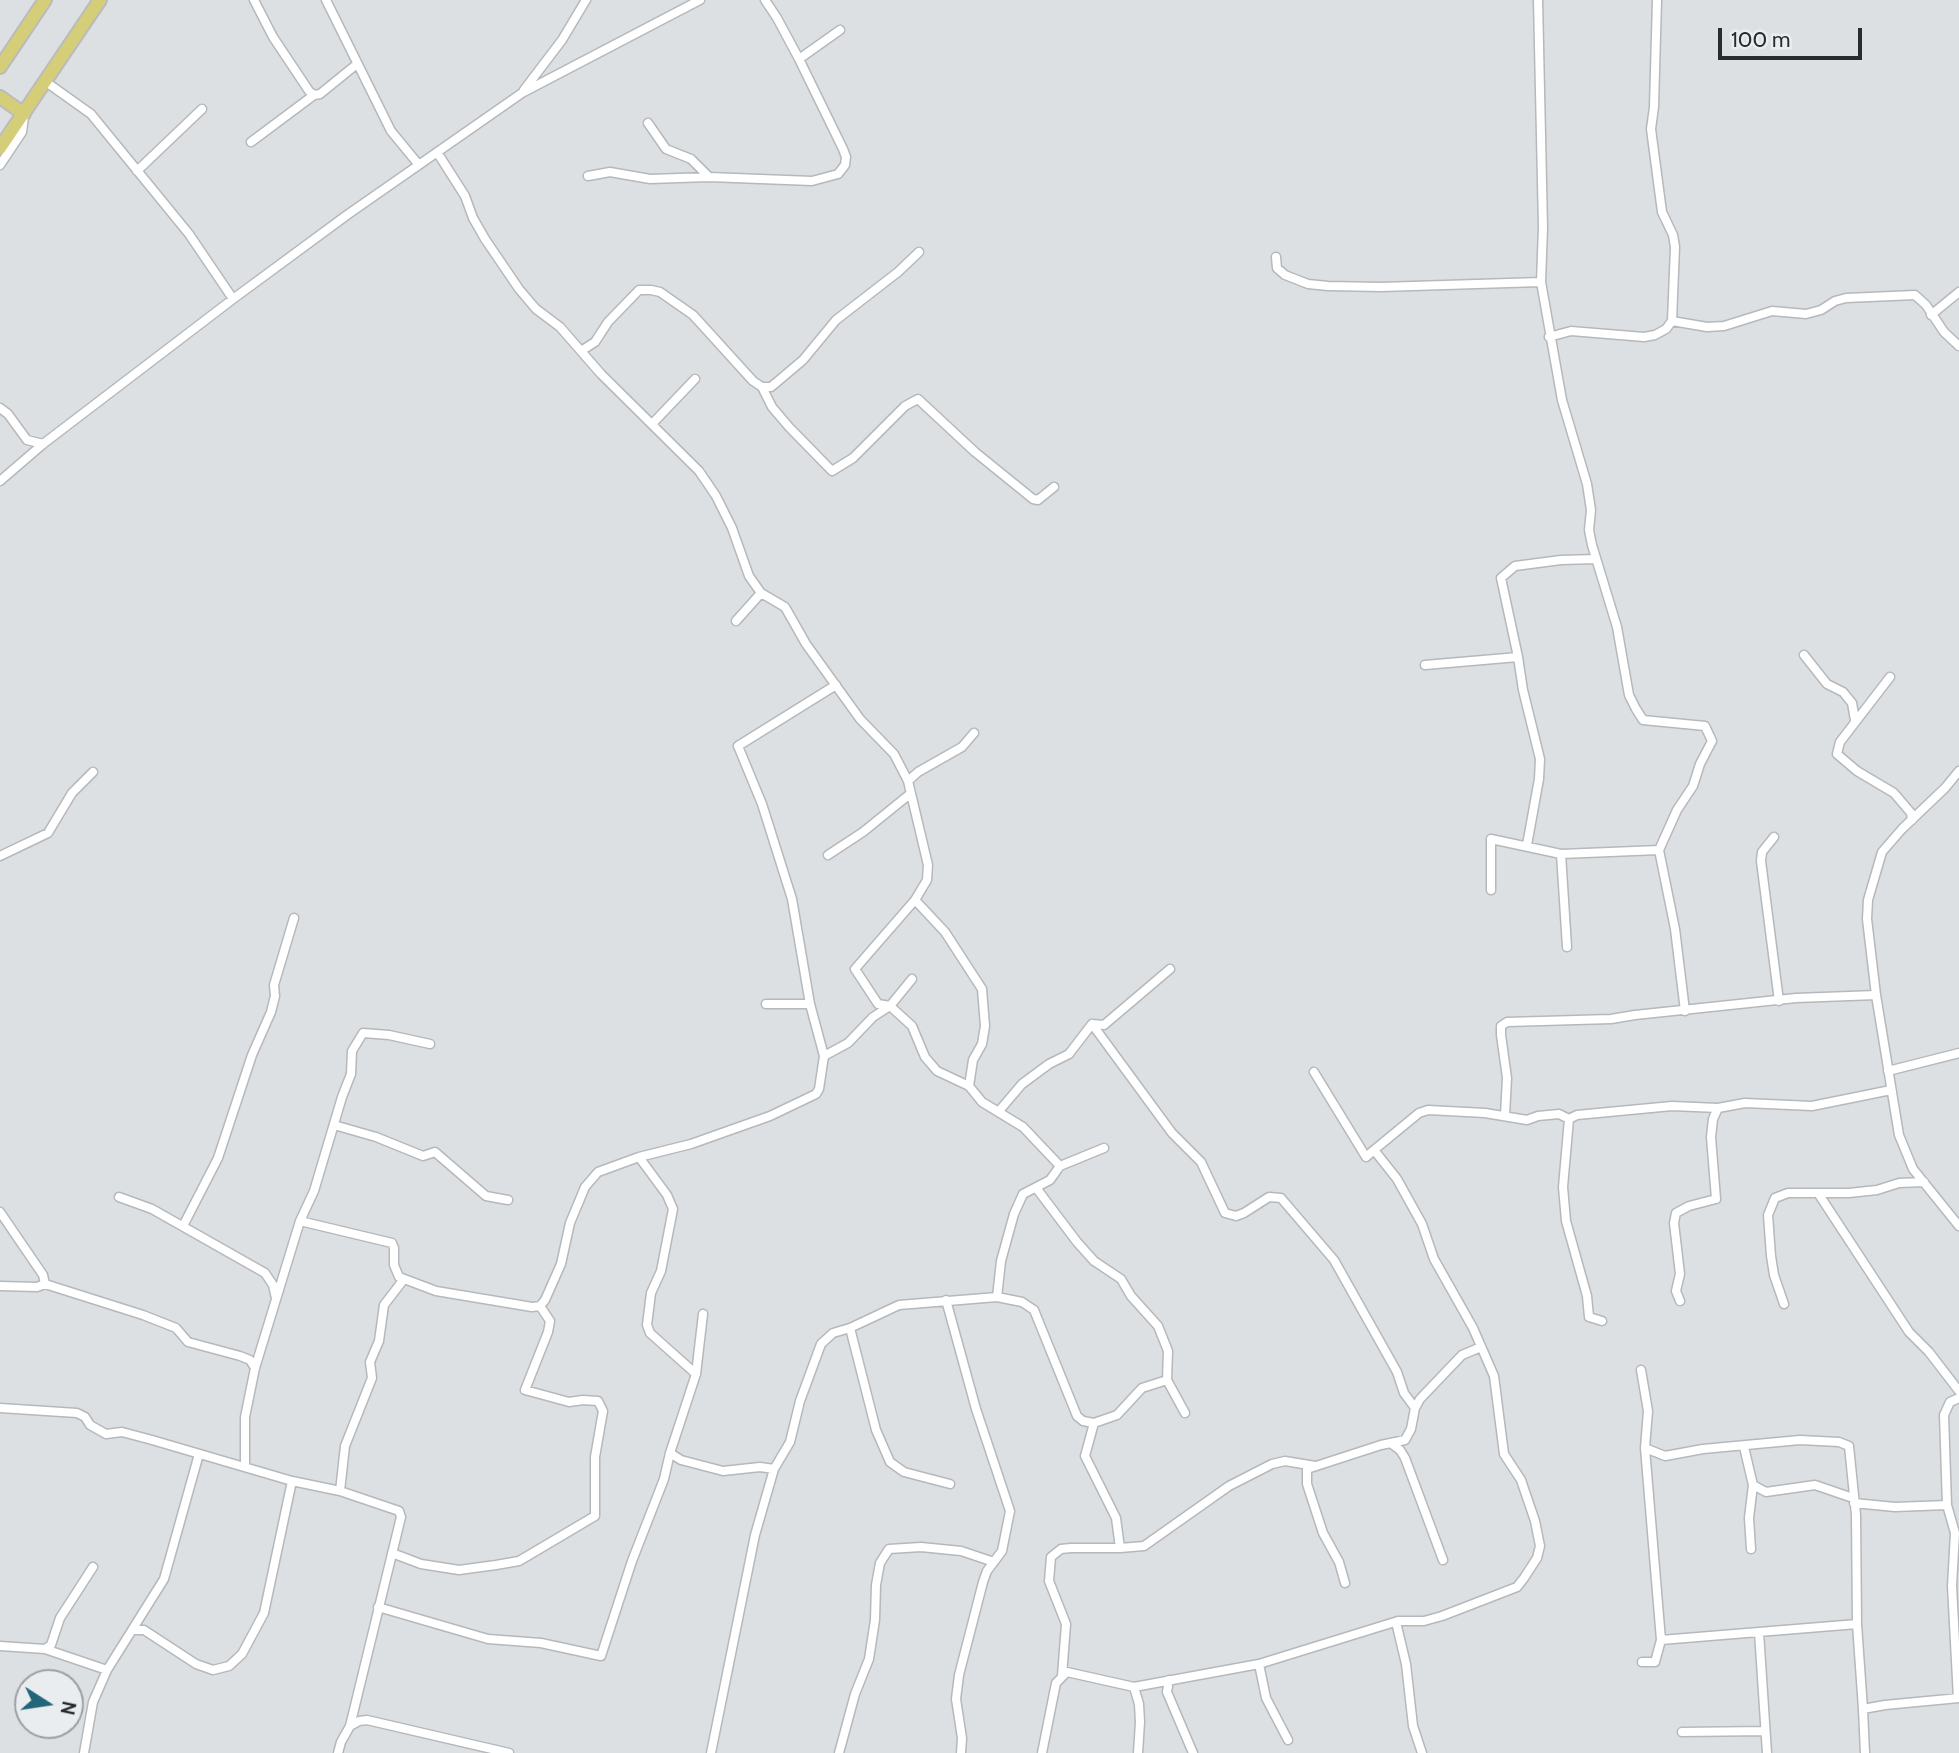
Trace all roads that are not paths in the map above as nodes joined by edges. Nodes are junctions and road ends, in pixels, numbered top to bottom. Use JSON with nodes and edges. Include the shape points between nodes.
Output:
{"nodes":[{"id":1,"x":45,"y":0,"type":"edge"},
{"id":2,"x":100,"y":0,"type":"edge"},
{"id":3,"x":254,"y":0,"type":"edge"},
{"id":4,"x":326,"y":0,"type":"edge"},
{"id":5,"x":586,"y":0,"type":"edge"},
{"id":6,"x":700,"y":0,"type":"edge"},
{"id":7,"x":765,"y":0,"type":"edge"},
{"id":8,"x":1538,"y":0,"type":"edge"},
{"id":9,"x":1657,"y":0,"type":"edge"},
{"id":10,"x":840,"y":30,"type":"dead end"},
{"id":11,"x":799,"y":59,"type":"junction"},
{"id":12,"x":357,"y":64,"type":"junction"},
{"id":13,"x":0,"y":67,"type":"edge"},
{"id":14,"x":46,"y":82,"type":"junction"},
{"id":15,"x":522,"y":93,"type":"junction"},
{"id":16,"x":314,"y":95,"type":"junction"},
{"id":17,"x":0,"y":97,"type":"edge"},
{"id":18,"x":202,"y":109,"type":"dead end"},
{"id":19,"x":24,"y":114,"type":"junction"},
{"id":20,"x":648,"y":123,"type":"dead end"},
{"id":21,"x":251,"y":142,"type":"dead end"},
{"id":22,"x":0,"y":148,"type":"edge"},
{"id":23,"x":437,"y":152,"type":"junction"},
{"id":24,"x":0,"y":164,"type":"edge"},
{"id":25,"x":419,"y":165,"type":"junction"},
{"id":26,"x":137,"y":171,"type":"junction"},
{"id":27,"x":588,"y":176,"type":"dead end"},
{"id":28,"x":709,"y":177,"type":"junction"},
{"id":29,"x":919,"y":252,"type":"dead end"},
{"id":30,"x":1276,"y":257,"type":"dead end"},
{"id":31,"x":1541,"y":282,"type":"junction"},
{"id":32,"x":1959,"y":292,"type":"edge"},
{"id":33,"x":233,"y":299,"type":"junction"},
{"id":34,"x":1931,"y":315,"type":"junction"},
{"id":35,"x":1672,"y":321,"type":"junction"},
{"id":36,"x":1549,"y":337,"type":"junction"},
{"id":37,"x":1959,"y":346,"type":"edge"},
{"id":38,"x":581,"y":351,"type":"junction"},
{"id":39,"x":695,"y":379,"type":"dead end"},
{"id":40,"x":762,"y":387,"type":"junction"},
{"id":41,"x":0,"y":408,"type":"edge"},
{"id":42,"x":652,"y":424,"type":"junction"},
{"id":43,"x":43,"y":444,"type":"junction"},
{"id":44,"x":0,"y":481,"type":"edge"},
{"id":45,"x":1054,"y":487,"type":"dead end"},
{"id":46,"x":1596,"y":559,"type":"junction"},
{"id":47,"x":761,"y":593,"type":"junction"},
{"id":48,"x":736,"y":621,"type":"dead end"},
{"id":49,"x":1804,"y":655,"type":"dead end"},
{"id":50,"x":1518,"y":657,"type":"junction"},
{"id":51,"x":1425,"y":664,"type":"dead end"},
{"id":52,"x":1890,"y":677,"type":"dead end"},
{"id":53,"x":836,"y":685,"type":"junction"},
{"id":54,"x":1855,"y":720,"type":"junction"},
{"id":55,"x":974,"y":733,"type":"dead end"},
{"id":56,"x":1959,"y":771,"type":"edge"},
{"id":57,"x":93,"y":772,"type":"dead end"},
{"id":58,"x":908,"y":781,"type":"junction"},
{"id":59,"x":910,"y":794,"type":"junction"},
{"id":60,"x":1912,"y":820,"type":"junction"},
{"id":61,"x":1774,"y":837,"type":"dead end"},
{"id":62,"x":1527,"y":845,"type":"junction"},
{"id":63,"x":1659,"y":850,"type":"junction"},
{"id":64,"x":1561,"y":853,"type":"junction"},
{"id":65,"x":828,"y":855,"type":"dead end"},
{"id":66,"x":0,"y":856,"type":"edge"},
{"id":67,"x":1491,"y":890,"type":"dead end"},
{"id":68,"x":915,"y":900,"type":"junction"},
{"id":69,"x":294,"y":918,"type":"dead end"},
{"id":70,"x":1567,"y":947,"type":"dead end"},
{"id":71,"x":1170,"y":969,"type":"dead end"},
{"id":72,"x":912,"y":979,"type":"dead end"},
{"id":73,"x":1876,"y":995,"type":"junction"},
{"id":74,"x":1779,"y":1001,"type":"junction"},
{"id":75,"x":766,"y":1004,"type":"dead end"},
{"id":76,"x":810,"y":1004,"type":"junction"},
{"id":77,"x":890,"y":1006,"type":"junction"},
{"id":78,"x":1685,"y":1011,"type":"junction"},
{"id":79,"x":1092,"y":1024,"type":"junction"},
{"id":80,"x":430,"y":1044,"type":"dead end"},
{"id":81,"x":1959,"y":1053,"type":"edge"},
{"id":82,"x":824,"y":1056,"type":"junction"},
{"id":83,"x":1314,"y":1072,"type":"dead end"},
{"id":84,"x":1888,"y":1072,"type":"junction"},
{"id":85,"x":969,"y":1086,"type":"junction"},
{"id":86,"x":1891,"y":1090,"type":"junction"},
{"id":87,"x":1718,"y":1108,"type":"junction"},
{"id":88,"x":999,"y":1111,"type":"junction"},
{"id":89,"x":1505,"y":1115,"type":"junction"},
{"id":90,"x":1569,"y":1119,"type":"junction"},
{"id":91,"x":334,"y":1125,"type":"junction"},
{"id":92,"x":1104,"y":1148,"type":"dead end"},
{"id":93,"x":1374,"y":1150,"type":"junction"},
{"id":94,"x":639,"y":1157,"type":"junction"},
{"id":95,"x":1060,"y":1166,"type":"junction"},
{"id":96,"x":1924,"y":1182,"type":"junction"},
{"id":97,"x":1037,"y":1189,"type":"junction"},
{"id":98,"x":1818,"y":1193,"type":"junction"},
{"id":99,"x":119,"y":1197,"type":"dead end"},
{"id":100,"x":508,"y":1200,"type":"dead end"},
{"id":101,"x":0,"y":1212,"type":"edge"},
{"id":102,"x":300,"y":1222,"type":"junction"},
{"id":103,"x":183,"y":1226,"type":"junction"},
{"id":104,"x":1959,"y":1226,"type":"edge"},
{"id":105,"x":404,"y":1279,"type":"junction"},
{"id":106,"x":46,"y":1284,"type":"junction"},
{"id":107,"x":0,"y":1286,"type":"edge"},
{"id":108,"x":997,"y":1297,"type":"junction"},
{"id":109,"x":277,"y":1300,"type":"junction"},
{"id":110,"x":946,"y":1300,"type":"junction"},
{"id":111,"x":1680,"y":1301,"type":"dead end"},
{"id":112,"x":1784,"y":1304,"type":"dead end"},
{"id":113,"x":540,"y":1306,"type":"junction"},
{"id":114,"x":704,"y":1314,"type":"dead end"},
{"id":115,"x":1602,"y":1321,"type":"dead end"},
{"id":116,"x":850,"y":1328,"type":"junction"},
{"id":117,"x":1482,"y":1347,"type":"junction"},
{"id":118,"x":256,"y":1368,"type":"junction"},
{"id":119,"x":1641,"y":1370,"type":"dead end"},
{"id":120,"x":696,"y":1374,"type":"junction"},
{"id":121,"x":1167,"y":1380,"type":"junction"},
{"id":122,"x":1959,"y":1391,"type":"edge"},
{"id":123,"x":1959,"y":1398,"type":"edge"},
{"id":124,"x":0,"y":1408,"type":"edge"},
{"id":125,"x":1415,"y":1408,"type":"junction"},
{"id":126,"x":1185,"y":1413,"type":"dead end"},
{"id":127,"x":1094,"y":1423,"type":"junction"},
{"id":128,"x":1405,"y":1440,"type":"junction"},
{"id":129,"x":1392,"y":1444,"type":"junction"},
{"id":130,"x":1744,"y":1447,"type":"junction"},
{"id":131,"x":1646,"y":1448,"type":"junction"},
{"id":132,"x":1400,"y":1450,"type":"junction"},
{"id":133,"x":198,"y":1454,"type":"junction"},
{"id":134,"x":670,"y":1454,"type":"junction"},
{"id":135,"x":1315,"y":1465,"type":"junction"},
{"id":136,"x":245,"y":1467,"type":"junction"},
{"id":137,"x":774,"y":1469,"type":"junction"},
{"id":138,"x":292,"y":1481,"type":"junction"},
{"id":139,"x":950,"y":1484,"type":"dead end"},
{"id":140,"x":1753,"y":1485,"type":"junction"},
{"id":141,"x":340,"y":1491,"type":"junction"},
{"id":142,"x":1853,"y":1500,"type":"junction"},
{"id":143,"x":1947,"y":1505,"type":"junction"},
{"id":144,"x":1120,"y":1548,"type":"junction"},
{"id":145,"x":1751,"y":1549,"type":"dead end"},
{"id":146,"x":392,"y":1553,"type":"junction"},
{"id":147,"x":1443,"y":1560,"type":"dead end"},
{"id":148,"x":995,"y":1562,"type":"junction"},
{"id":149,"x":93,"y":1567,"type":"dead end"},
{"id":150,"x":1345,"y":1583,"type":"dead end"},
{"id":151,"x":378,"y":1606,"type":"junction"},
{"id":152,"x":1396,"y":1622,"type":"junction"},
{"id":153,"x":1857,"y":1624,"type":"junction"},
{"id":154,"x":134,"y":1630,"type":"junction"},
{"id":155,"x":1759,"y":1632,"type":"junction"},
{"id":156,"x":1661,"y":1640,"type":"junction"},
{"id":157,"x":0,"y":1646,"type":"edge"},
{"id":158,"x":46,"y":1649,"type":"junction"},
{"id":159,"x":1642,"y":1662,"type":"dead end"},
{"id":160,"x":1259,"y":1664,"type":"junction"},
{"id":161,"x":107,"y":1670,"type":"junction"},
{"id":162,"x":1062,"y":1676,"type":"junction"},
{"id":163,"x":1169,"y":1680,"type":"junction"},
{"id":164,"x":1134,"y":1686,"type":"junction"},
{"id":165,"x":1959,"y":1698,"type":"edge"},
{"id":166,"x":1863,"y":1709,"type":"junction"},
{"id":167,"x":350,"y":1726,"type":"junction"},
{"id":168,"x":1765,"y":1731,"type":"junction"},
{"id":169,"x":1682,"y":1732,"type":"dead end"},
{"id":170,"x":1288,"y":1740,"type":"dead end"},
{"id":171,"x":84,"y":1753,"type":"edge"},
{"id":172,"x":338,"y":1753,"type":"edge"},
{"id":173,"x":509,"y":1753,"type":"edge"},
{"id":174,"x":711,"y":1753,"type":"edge"},
{"id":175,"x":839,"y":1753,"type":"edge"},
{"id":176,"x":961,"y":1753,"type":"edge"},
{"id":177,"x":1042,"y":1753,"type":"edge"},
{"id":178,"x":1138,"y":1753,"type":"edge"},
{"id":179,"x":1193,"y":1753,"type":"edge"},
{"id":180,"x":1422,"y":1753,"type":"edge"},
{"id":181,"x":1767,"y":1753,"type":"edge"},
{"id":182,"x":1865,"y":1753,"type":"edge"}],
"edges":[{"from":1,"to":13,"type":"main road"},
{"from":2,"to":14,"type":"main road"},
{"from":3,"to":16,"type":"street","via":[[273,37]]},
{"from":4,"to":12,"type":"street"},
{"from":5,"to":15,"type":"street"},
{"from":6,"to":15,"type":"street"},
{"from":7,"to":11,"type":"street"},
{"from":8,"to":31,"type":"street"},
{"from":9,"to":35,"type":"street","via":[[1651,129],[1662,212],[1675,247]]},
{"from":10,"to":11,"type":"street"},
{"from":11,"to":28,"type":"street","via":[[843,149],[845,165],[838,174],[812,181]]},
{"from":12,"to":16,"type":"street"},
{"from":12,"to":25,"type":"street","via":[[391,131]]},
{"from":14,"to":19,"type":"main road"},
{"from":14,"to":26,"type":"street","via":[[91,114]]},
{"from":15,"to":23,"type":"street"},
{"from":16,"to":21,"type":"street"},
{"from":17,"to":19,"type":"main road"},
{"from":18,"to":26,"type":"street"},
{"from":19,"to":22,"type":"main road"},
{"from":19,"to":24,"type":"street","via":[[22,132]]},
{"from":20,"to":28,"type":"street","via":[[666,149],[691,159]]},
{"from":23,"to":25,"type":"street"},
{"from":23,"to":38,"type":"street","via":[[519,289]]},
{"from":25,"to":33,"type":"street"},
{"from":26,"to":33,"type":"street","via":[[189,234]]},
{"from":27,"to":28,"type":"street","via":[[610,172],[649,179]]},
{"from":29,"to":40,"type":"street","via":[[844,312],[780,380]]},
{"from":30,"to":31,"type":"street","via":[[1277,268],[1285,275],[1328,286]]},
{"from":31,"to":36,"type":"street"},
{"from":32,"to":34,"type":"street"},
{"from":33,"to":43,"type":"street"},
{"from":34,"to":35,"type":"street","via":[[1915,295],[1895,295],[1846,298],[1806,314],[1772,311],[1724,326]]},
{"from":34,"to":37,"type":"street"},
{"from":35,"to":36,"type":"street","via":[[1666,329],[1644,337],[1570,331]]},
{"from":36,"to":46,"type":"street","via":[[1587,484]]},
{"from":38,"to":40,"type":"street","via":[[639,290],[651,290],[693,315]]},
{"from":38,"to":42,"type":"street"},
{"from":39,"to":42,"type":"street"},
{"from":40,"to":45,"type":"street","via":[[772,407],[832,471],[853,458],[905,406],[918,399],[1032,499],[1038,500]]},
{"from":41,"to":43,"type":"street","via":[[27,440]]},
{"from":42,"to":47,"type":"street","via":[[699,471],[716,496],[749,576]]},
{"from":43,"to":44,"type":"street"},
{"from":46,"to":50,"type":"street","via":[[1515,566],[1501,578]]},
{"from":46,"to":63,"type":"street","via":[[1617,627],[1629,695],[1643,720],[1704,726],[1712,741]]},
{"from":47,"to":48,"type":"street"},
{"from":47,"to":53,"type":"street","via":[[785,607]]},
{"from":49,"to":54,"type":"street","via":[[1827,684],[1852,703]]},
{"from":50,"to":51,"type":"street"},
{"from":50,"to":62,"type":"street","via":[[1540,759]]},
{"from":52,"to":54,"type":"street"},
{"from":53,"to":58,"type":"street","via":[[860,719],[894,754]]},
{"from":53,"to":76,"type":"street","via":[[738,747],[762,804],[792,899]]},
{"from":54,"to":60,"type":"street","via":[[1837,754],[1894,793]]},
{"from":55,"to":58,"type":"street","via":[[962,747]]},
{"from":56,"to":60,"type":"street"},
{"from":57,"to":66,"type":"street","via":[[72,793],[48,832]]},
{"from":58,"to":59,"type":"street"},
{"from":59,"to":65,"type":"street"},
{"from":59,"to":68,"type":"street","via":[[928,865],[927,880]]},
{"from":60,"to":73,"type":"street","via":[[1882,852],[1868,900]]},
{"from":61,"to":74,"type":"street","via":[[1762,852],[1761,862]]},
{"from":62,"to":64,"type":"street"},
{"from":62,"to":67,"type":"street","via":[[1491,839]]},
{"from":63,"to":64,"type":"street"},
{"from":63,"to":78,"type":"street"},
{"from":64,"to":70,"type":"street"},
{"from":68,"to":77,"type":"street","via":[[855,969],[878,1004]]},
{"from":68,"to":85,"type":"street","via":[[945,932],[982,989],[985,1026]]},
{"from":69,"to":103,"type":"street","via":[[274,985],[271,1012],[218,1158]]},
{"from":71,"to":79,"type":"street","via":[[1104,1025]]},
{"from":72,"to":77,"type":"street"},
{"from":73,"to":74,"type":"street"},
{"from":73,"to":84,"type":"street"},
{"from":74,"to":78,"type":"street"},
{"from":75,"to":76,"type":"street"},
{"from":76,"to":82,"type":"street"},
{"from":77,"to":82,"type":"street"},
{"from":77,"to":85,"type":"street","via":[[912,1026],[925,1057],[937,1071]]},
{"from":78,"to":89,"type":"street","via":[[1507,1022],[1501,1026],[1507,1078]]},
{"from":79,"to":88,"type":"street","via":[[1069,1054],[1022,1084]]},
{"from":79,"to":125,"type":"street","via":[[1172,1133],[1202,1162],[1225,1213],[1236,1216],[1269,1198],[1281,1198],[1334,1260]]},
{"from":80,"to":91,"type":"street","via":[[363,1033],[352,1051],[351,1074]]},
{"from":81,"to":84,"type":"street"},
{"from":82,"to":94,"type":"street","via":[[816,1094],[691,1144]]},
{"from":83,"to":93,"type":"street","via":[[1366,1157]]},
{"from":84,"to":86,"type":"street"},
{"from":85,"to":88,"type":"street","via":[[982,1102]]},
{"from":86,"to":87,"type":"street","via":[[1812,1106],[1745,1103]]},
{"from":86,"to":96,"type":"street","via":[[1906,1157]]},
{"from":87,"to":90,"type":"street","via":[[1672,1106]]},
{"from":87,"to":111,"type":"street","via":[[1711,1138],[1716,1199],[1676,1213],[1674,1223]]},
{"from":88,"to":95,"type":"street","via":[[1023,1127]]},
{"from":89,"to":90,"type":"street","via":[[1527,1120],[1559,1114]]},
{"from":89,"to":93,"type":"street","via":[[1428,1110]]},
{"from":90,"to":115,"type":"street","via":[[1563,1187],[1566,1221],[1589,1317]]},
{"from":91,"to":100,"type":"street","via":[[423,1156],[435,1152],[486,1196]]},
{"from":91,"to":102,"type":"street"},
{"from":92,"to":95,"type":"street"},
{"from":93,"to":117,"type":"street","via":[[1397,1179],[1422,1224],[1434,1259]]},
{"from":94,"to":113,"type":"street","via":[[598,1172],[585,1188],[570,1223],[561,1264]]},
{"from":94,"to":120,"type":"street","via":[[673,1209],[661,1271],[651,1293],[650,1333]]},
{"from":95,"to":97,"type":"street"},
{"from":96,"to":98,"type":"street"},
{"from":96,"to":104,"type":"street"},
{"from":97,"to":108,"type":"street","via":[[1023,1194],[1014,1213]]},
{"from":97,"to":121,"type":"street","via":[[1077,1242],[1094,1261],[1121,1279],[1158,1326],[1168,1351]]},
{"from":98,"to":112,"type":"street","via":[[1775,1198],[1768,1215],[1772,1265]]},
{"from":98,"to":122,"type":"street","via":[[1909,1332]]},
{"from":99,"to":103,"type":"street"},
{"from":101,"to":106,"type":"street"},
{"from":102,"to":105,"type":"street","via":[[392,1243],[395,1272]]},
{"from":102,"to":109,"type":"street"},
{"from":103,"to":109,"type":"street","via":[[265,1273]]},
{"from":105,"to":113,"type":"street","via":[[436,1290]]},
{"from":105,"to":141,"type":"street","via":[[384,1305],[379,1341],[370,1362],[372,1378],[345,1446]]},
{"from":106,"to":107,"type":"street"},
{"from":106,"to":118,"type":"street","via":[[176,1328],[188,1342],[240,1356]]},
{"from":108,"to":110,"type":"street"},
{"from":108,"to":127,"type":"street","via":[[1022,1302],[1034,1310],[1077,1416]]},
{"from":109,"to":118,"type":"street"},
{"from":110,"to":116,"type":"street","via":[[899,1305]]},
{"from":110,"to":148,"type":"street","via":[[1010,1511],[1002,1551]]},
{"from":113,"to":146,"type":"street","via":[[550,1321],[525,1390],[569,1402],[598,1401],[603,1411],[595,1457],[595,1516],[519,1561],[459,1570],[421,1564]]},
{"from":114,"to":120,"type":"street"},
{"from":116,"to":137,"type":"street","via":[[833,1333],[821,1344],[790,1442]]},
{"from":116,"to":139,"type":"street","via":[[876,1430],[890,1462],[904,1472]]},
{"from":117,"to":125,"type":"street","via":[[1462,1355]]},
{"from":117,"to":152,"type":"street","via":[[1494,1376],[1504,1454],[1521,1480],[1535,1521],[1540,1546],[1537,1558],[1517,1587],[1442,1616]]},
{"from":118,"to":136,"type":"street","via":[[245,1416]]},
{"from":119,"to":131,"type":"street","via":[[1648,1411]]},
{"from":120,"to":134,"type":"street"},
{"from":121,"to":126,"type":"street"},
{"from":121,"to":127,"type":"street","via":[[1142,1388],[1121,1412]]},
{"from":123,"to":143,"type":"street","via":[[1950,1402],[1944,1415]]},
{"from":124,"to":133,"type":"street","via":[[77,1413],[106,1434],[122,1432]]},
{"from":125,"to":128,"type":"street"},
{"from":127,"to":144,"type":"street","via":[[1085,1456],[1116,1518]]},
{"from":128,"to":129,"type":"street"},
{"from":128,"to":132,"type":"street"},
{"from":129,"to":132,"type":"street"},
{"from":129,"to":135,"type":"street"},
{"from":130,"to":131,"type":"street","via":[[1665,1456]]},
{"from":130,"to":140,"type":"street"},
{"from":130,"to":142,"type":"street","via":[[1800,1440],[1849,1446]]},
{"from":131,"to":156,"type":"street"},
{"from":132,"to":147,"type":"street"},
{"from":133,"to":136,"type":"street"},
{"from":133,"to":154,"type":"street","via":[[164,1579]]},
{"from":134,"to":137,"type":"street","via":[[723,1471]]},
{"from":134,"to":151,"type":"street","via":[[601,1656],[541,1643],[488,1639]]},
{"from":135,"to":144,"type":"street","via":[[1272,1464],[1229,1486],[1144,1546]]},
{"from":135,"to":150,"type":"street","via":[[1307,1469],[1304,1485]]},
{"from":136,"to":138,"type":"street"},
{"from":137,"to":174,"type":"street","via":[[755,1535]]},
{"from":138,"to":141,"type":"street"},
{"from":138,"to":154,"type":"street","via":[[264,1613],[242,1654],[229,1666],[213,1670],[144,1630]]},
{"from":140,"to":142,"type":"street","via":[[1766,1492],[1815,1485]]},
{"from":140,"to":145,"type":"street"},
{"from":141,"to":146,"type":"street","via":[[400,1511]]},
{"from":142,"to":143,"type":"street","via":[[1895,1507]]},
{"from":142,"to":153,"type":"street"},
{"from":143,"to":165,"type":"street","via":[[1955,1533],[1952,1587]]},
{"from":144,"to":162,"type":"street","via":[[1060,1549],[1051,1557],[1049,1581],[1066,1624]]},
{"from":146,"to":151,"type":"street"},
{"from":148,"to":175,"type":"street","via":[[961,1551],[889,1549],[880,1563],[876,1585],[869,1659]]},
{"from":148,"to":176,"type":"street","via":[[983,1582],[959,1675],[956,1699]]},
{"from":149,"to":158,"type":"street"},
{"from":151,"to":167,"type":"street"},
{"from":152,"to":160,"type":"street"},
{"from":152,"to":180,"type":"street","via":[[1413,1726]]},
{"from":153,"to":155,"type":"street"},
{"from":153,"to":166,"type":"street"},
{"from":154,"to":161,"type":"street"},
{"from":155,"to":156,"type":"street"},
{"from":155,"to":168,"type":"street"},
{"from":156,"to":159,"type":"street","via":[[1655,1662]]},
{"from":157,"to":158,"type":"street"},
{"from":158,"to":161,"type":"street"},
{"from":160,"to":163,"type":"street"},
{"from":160,"to":170,"type":"street","via":[[1266,1698]]},
{"from":161,"to":171,"type":"street","via":[[93,1702]]},
{"from":162,"to":164,"type":"street","via":[[1067,1672]]},
{"from":162,"to":177,"type":"street","via":[[1056,1682]]},
{"from":163,"to":164,"type":"street"},
{"from":163,"to":179,"type":"street","via":[[1167,1692]]},
{"from":164,"to":178,"type":"street","via":[[1139,1704]]},
{"from":165,"to":166,"type":"street"},
{"from":166,"to":182,"type":"street"},
{"from":167,"to":172,"type":"street"},
{"from":167,"to":173,"type":"street","via":[[368,1720]]},
{"from":168,"to":169,"type":"street"},
{"from":168,"to":181,"type":"street"}]}
